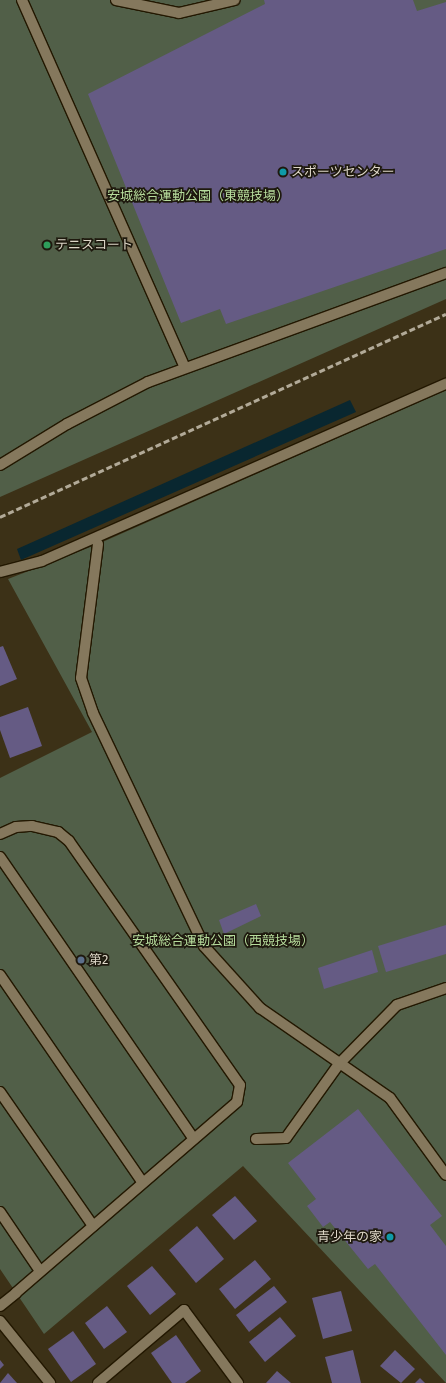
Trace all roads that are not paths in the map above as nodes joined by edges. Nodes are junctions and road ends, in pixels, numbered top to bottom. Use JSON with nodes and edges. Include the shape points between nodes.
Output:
{"nodes":[{"id":1,"x":22,"y":0,"type":"edge"},
{"id":2,"x":116,"y":0,"type":"edge"},
{"id":3,"x":235,"y":0,"type":"edge"},
{"id":4,"x":446,"y":273,"type":"edge"},
{"id":5,"x":186,"y":368,"type":"junction"},
{"id":6,"x":446,"y":384,"type":"edge"},
{"id":7,"x":0,"y":465,"type":"edge"},
{"id":8,"x":98,"y":544,"type":"dead end"},
{"id":9,"x":0,"y":572,"type":"edge"},
{"id":10,"x":0,"y":834,"type":"edge"},
{"id":11,"x":0,"y":857,"type":"edge"},
{"id":12,"x":0,"y":975,"type":"edge"},
{"id":13,"x":446,"y":988,"type":"edge"},
{"id":14,"x":339,"y":1064,"type":"junction"},
{"id":15,"x":0,"y":1092,"type":"edge"},
{"id":16,"x":194,"y":1139,"type":"junction"},
{"id":17,"x":256,"y":1139,"type":"dead end"},
{"id":18,"x":446,"y":1175,"type":"edge"},
{"id":19,"x":143,"y":1183,"type":"junction"},
{"id":20,"x":0,"y":1212,"type":"edge"},
{"id":21,"x":93,"y":1226,"type":"junction"},
{"id":22,"x":40,"y":1271,"type":"junction"},
{"id":23,"x":0,"y":1306,"type":"edge"},
{"id":24,"x":0,"y":1320,"type":"edge"},
{"id":25,"x":50,"y":1383,"type":"edge"},
{"id":26,"x":98,"y":1383,"type":"edge"},
{"id":27,"x":238,"y":1383,"type":"edge"}],
"edges":[{"from":1,"to":5,"type":"street"},
{"from":2,"to":3,"type":"street","via":[[179,13]]},
{"from":4,"to":5,"type":"street"},
{"from":5,"to":7,"type":"street","via":[[148,382],[67,424]]},
{"from":6,"to":9,"type":"street","via":[[42,561]]},
{"from":8,"to":14,"type":"street","via":[[81,678],[93,713],[204,946],[260,1008]]},
{"from":10,"to":16,"type":"street","via":[[16,827],[32,826],[58,832],[69,841],[240,1085],[237,1102]]},
{"from":11,"to":16,"type":"street"},
{"from":12,"to":19,"type":"street"},
{"from":13,"to":14,"type":"street","via":[[397,1005]]},
{"from":14,"to":17,"type":"street","via":[[286,1138]]},
{"from":14,"to":18,"type":"street","via":[[390,1098]]},
{"from":15,"to":21,"type":"street"},
{"from":16,"to":19,"type":"street"},
{"from":19,"to":21,"type":"street"},
{"from":20,"to":22,"type":"street"},
{"from":21,"to":22,"type":"street"},
{"from":22,"to":23,"type":"street"},
{"from":24,"to":25,"type":"street"},
{"from":26,"to":27,"type":"street","via":[[184,1310]]}]}
